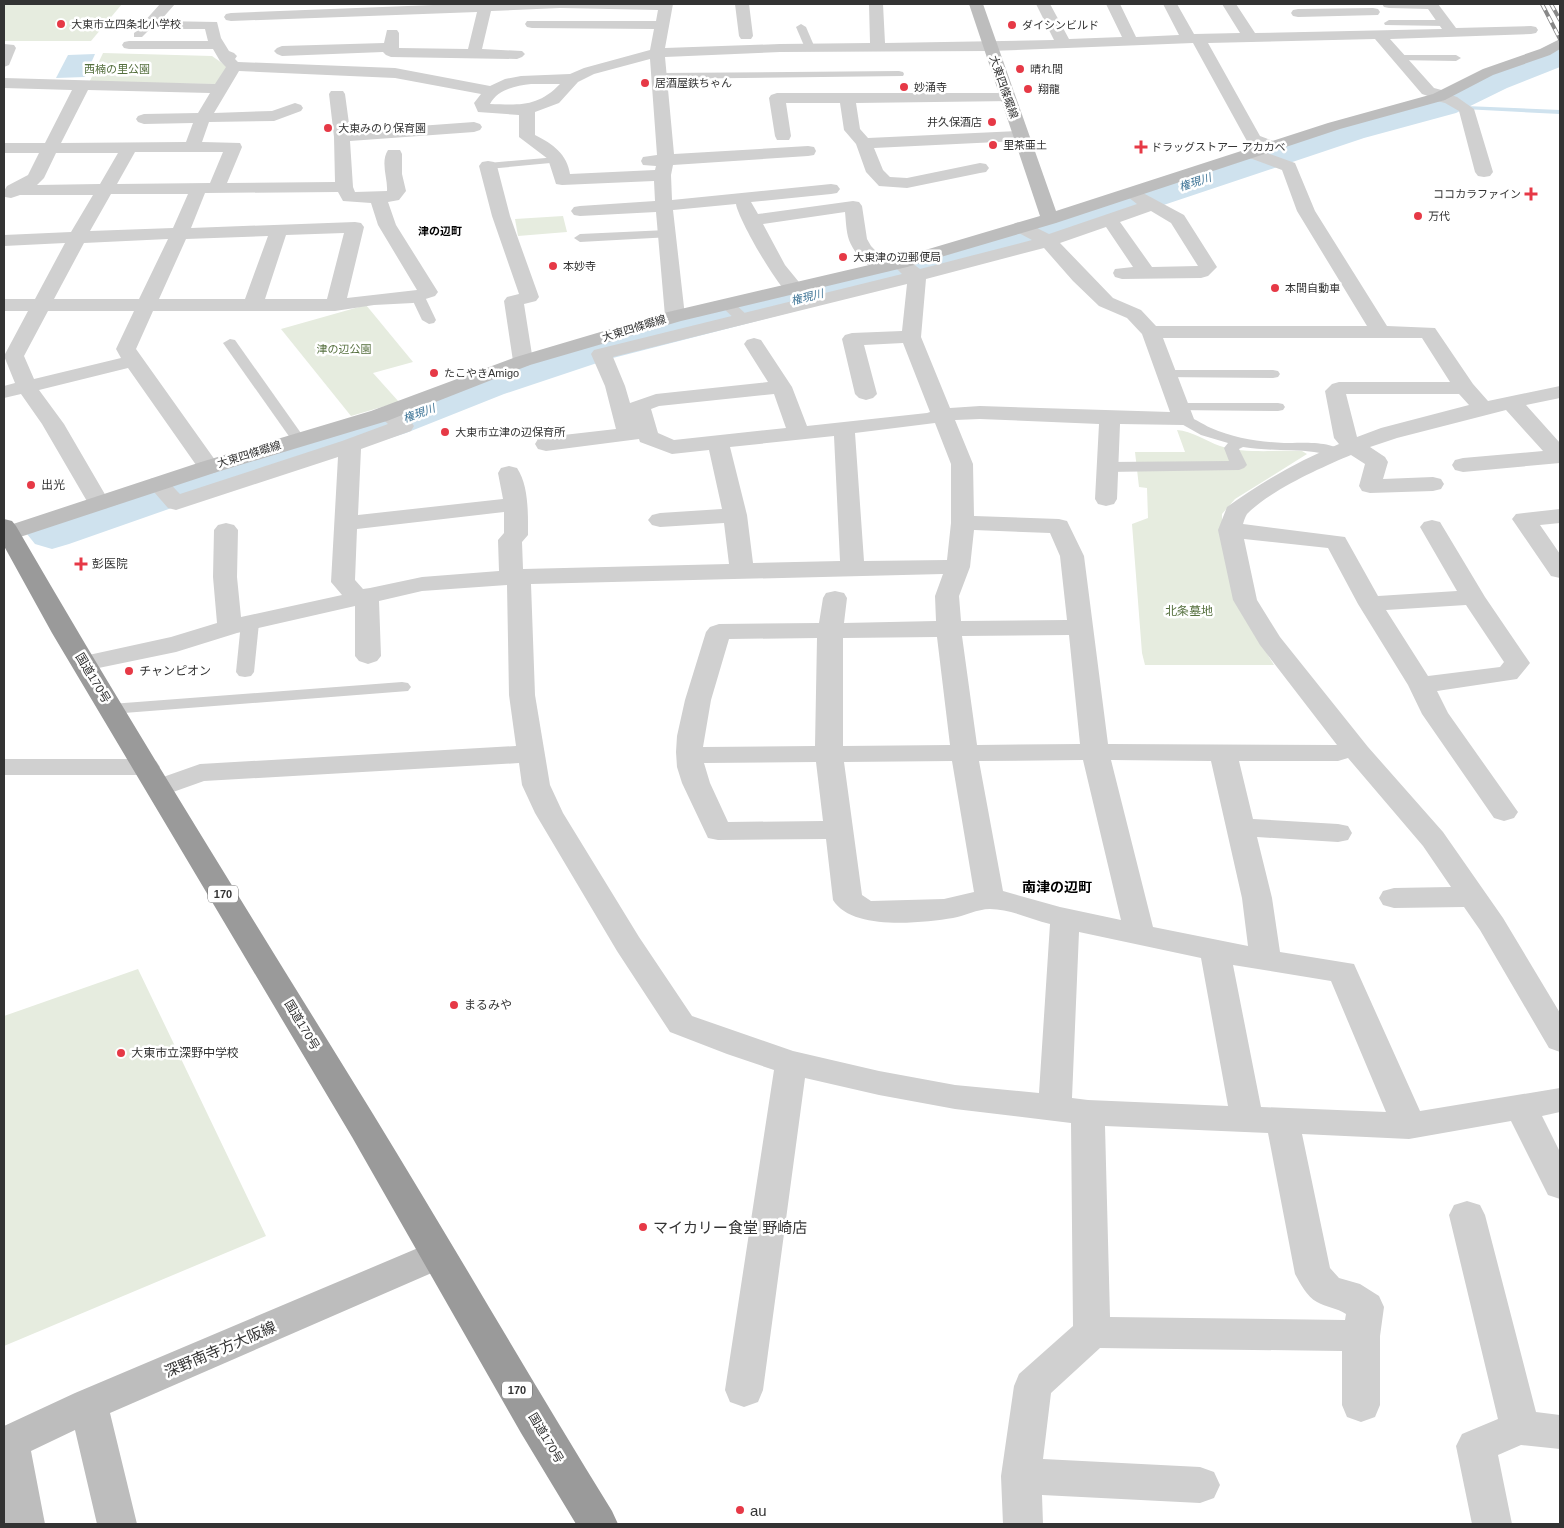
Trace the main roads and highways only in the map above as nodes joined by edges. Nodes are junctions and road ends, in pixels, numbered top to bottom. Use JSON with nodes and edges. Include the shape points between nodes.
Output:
{"nodes":[{"id":1,"x":976,"y":4,"type":"edge"},
{"id":2,"x":1560,"y":43,"type":"edge"},
{"id":3,"x":1050,"y":218,"type":"junction"},
{"id":4,"x":6,"y":532,"type":"edge"},
{"id":5,"x":437,"y":1255,"type":"junction"},
{"id":6,"x":89,"y":1405,"type":"junction"},
{"id":7,"x":6,"y":1444,"type":"edge"},
{"id":8,"x":25,"y":1524,"type":"edge"},
{"id":9,"x":117,"y":1524,"type":"edge"},
{"id":10,"x":598,"y":1524,"type":"edge"}],
"edges":[{"from":1,"to":3,"type":"main road","name":"大東四條畷線"},
{"from":2,"to":3,"type":"main road","via":[[1545,52],[1488,72],[1444,97]]},
{"from":3,"to":4,"type":"main road","name":"大東四條畷線","via":[[1036,234],[903,269],[794,287],[675,316],[605,346],[523,361],[393,418],[298,439]]},
{"from":4,"to":5,"type":"highway","name":"国道170号","number":"170"},
{"from":5,"to":6,"type":"main road","name":"深野南寺方大阪線"},
{"from":5,"to":10,"type":"highway","name":"国道170号","number":"170"},
{"from":6,"to":7,"type":"main road","name":"深野南寺方大阪線"},
{"from":6,"to":9,"type":"main road"},
{"from":7,"to":8,"type":"main road"}]}
